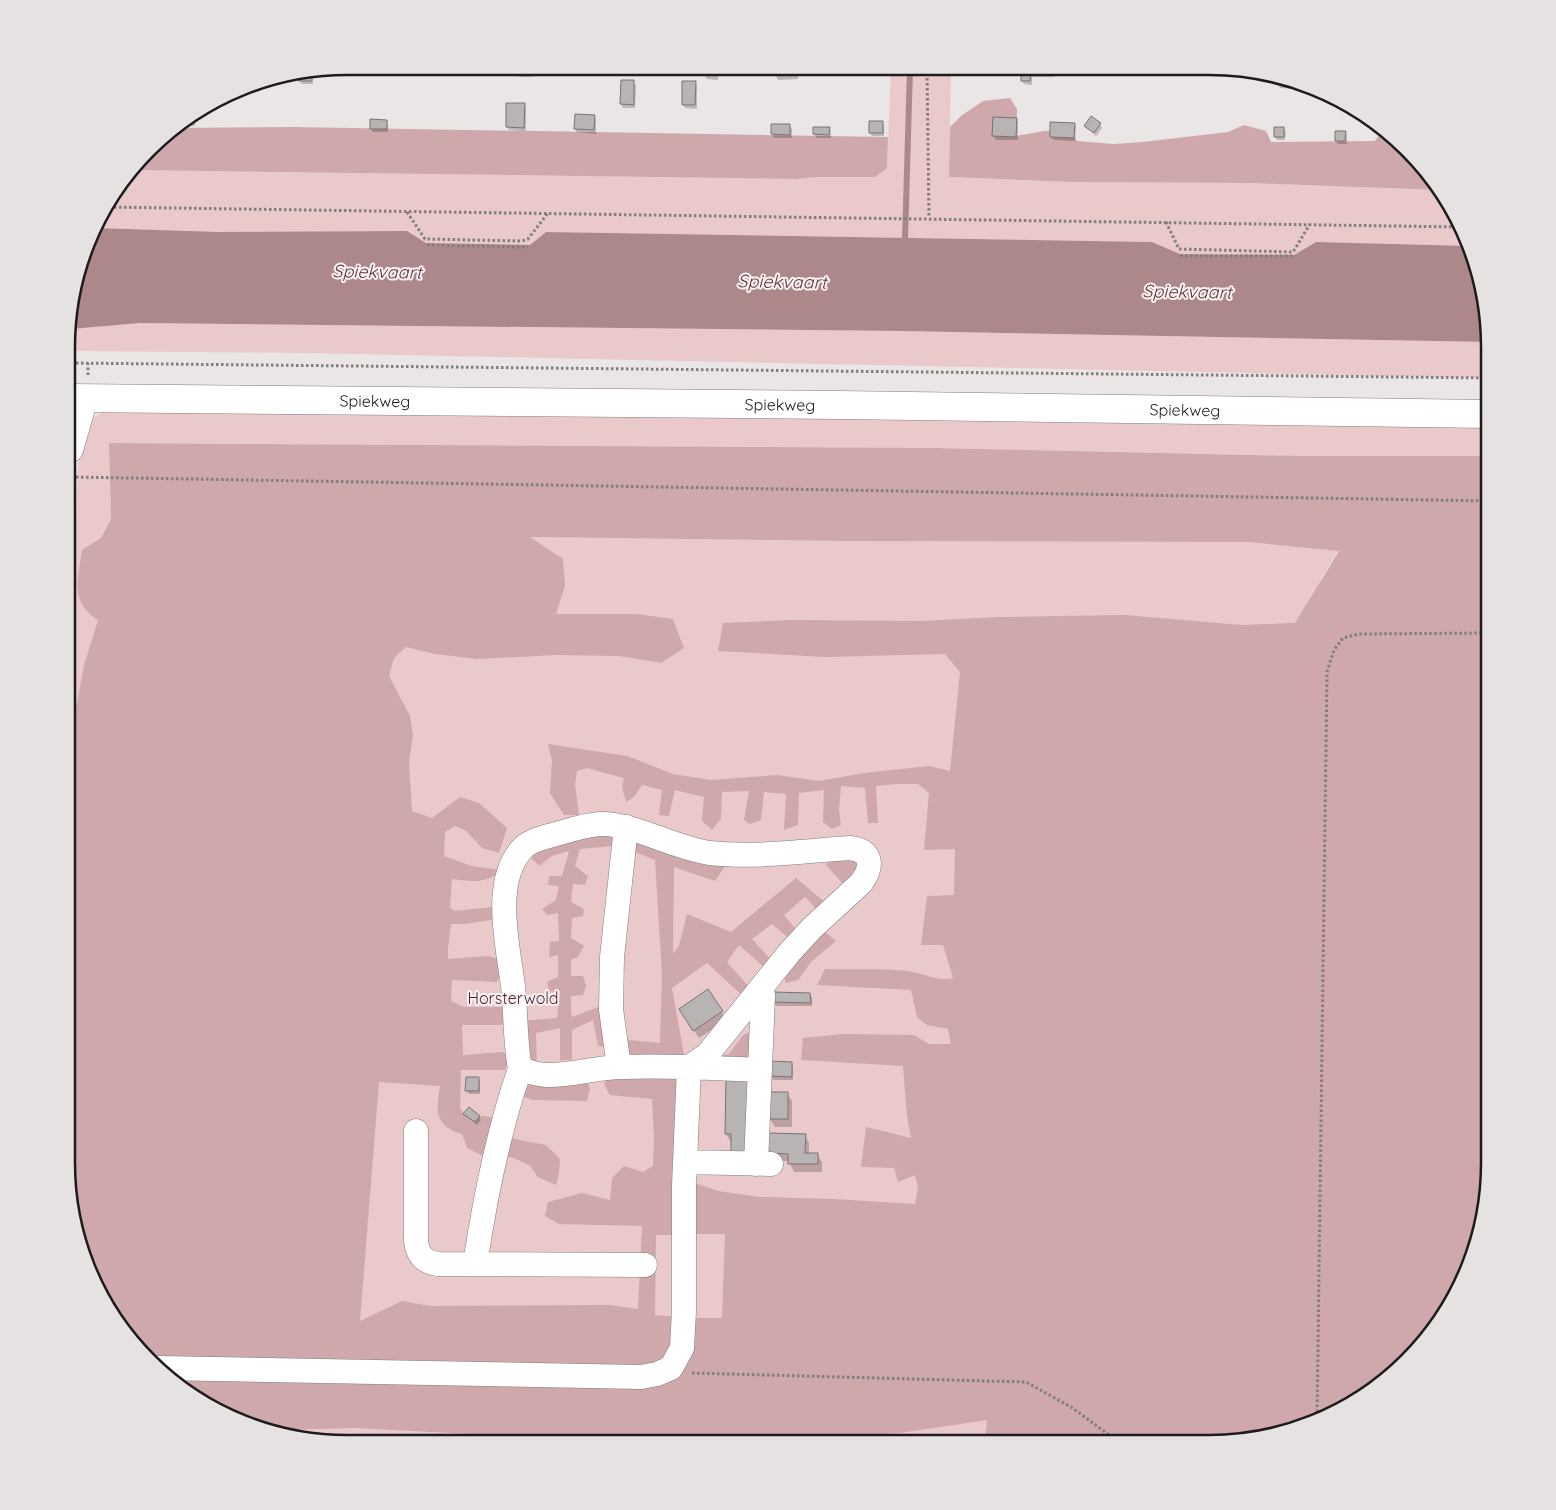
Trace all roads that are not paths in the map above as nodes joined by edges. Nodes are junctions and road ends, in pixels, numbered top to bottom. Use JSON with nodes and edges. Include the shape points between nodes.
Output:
{"nodes":[{"id":1,"x":79,"y":398,"type":"edge"},
{"id":2,"x":1481,"y":414,"type":"edge"},
{"id":3,"x":75,"y":424,"type":"edge"},
{"id":4,"x":626,"y":827,"type":"junction"},
{"id":5,"x":761,"y":988,"type":"junction"},
{"id":6,"x":619,"y":1067,"type":"junction"},
{"id":7,"x":689,"y":1067,"type":"junction"},
{"id":8,"x":520,"y":1069,"type":"junction"},
{"id":9,"x":760,"y":1070,"type":"junction"},
{"id":10,"x":416,"y":1131,"type":"dead end"},
{"id":11,"x":685,"y":1162,"type":"junction"},
{"id":12,"x":475,"y":1264,"type":"junction"},
{"id":13,"x":645,"y":1265,"type":"dead end"},
{"id":14,"x":168,"y":1368,"type":"edge"}],
"edges":[{"from":1,"to":2,"type":"main road","name":"Spiekweg"},
{"from":1,"to":3,"type":"street"},
{"from":4,"to":5,"type":"street","via":[[710,853],[850,848],[861,850],[866,855],[869,863],[867,875],[861,883],[812,928]]},
{"from":4,"to":6,"type":"street","via":[[612,957],[611,1009]]},
{"from":4,"to":8,"type":"street","via":[[600,824],[569,830],[525,846],[515,859],[504,902]]},
{"from":5,"to":7,"type":"street","via":[[707,1055]]},
{"from":5,"to":9,"type":"street"},
{"from":6,"to":7,"type":"street"},
{"from":6,"to":8,"type":"street","via":[[544,1075]]},
{"from":7,"to":9,"type":"street"},
{"from":7,"to":11,"type":"street"},
{"from":8,"to":12,"type":"street","via":[[494,1164]]},
{"from":9,"to":11,"type":"street","via":[[764,1164]]},
{"from":10,"to":12,"type":"street","via":[[418,1253],[427,1262]]},
{"from":11,"to":14,"type":"street","via":[[682,1348],[671,1368],[657,1374],[642,1377]]},
{"from":12,"to":13,"type":"street"}]}
